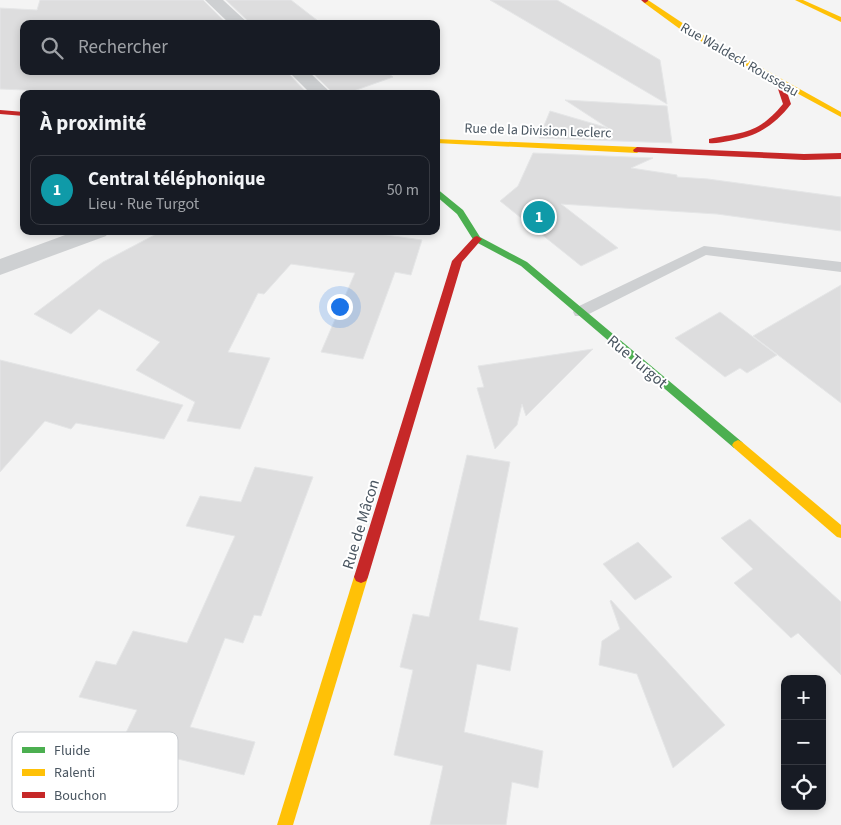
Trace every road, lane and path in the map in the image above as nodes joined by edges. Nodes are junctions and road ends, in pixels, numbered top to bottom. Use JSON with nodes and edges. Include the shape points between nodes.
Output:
{"nodes":[{"id":1,"x":213,"y":0,"type":"edge"},
{"id":2,"x":643,"y":0,"type":"edge"},
{"id":3,"x":798,"y":0,"type":"edge"},
{"id":4,"x":236,"y":20,"type":"edge"},
{"id":5,"x":841,"y":20,"type":"edge"},
{"id":6,"x":302,"y":75,"type":"edge"},
{"id":7,"x":780,"y":83,"type":"junction"},
{"id":8,"x":318,"y":90,"type":"edge"},
{"id":9,"x":0,"y":112,"type":"edge"},
{"id":10,"x":20,"y":114,"type":"edge"},
{"id":11,"x":841,"y":115,"type":"edge"},
{"id":12,"x":440,"y":141,"type":"edge"},
{"id":13,"x":638,"y":150,"type":"junction"},
{"id":14,"x":841,"y":156,"type":"edge"},
{"id":15,"x":804,"y":157,"type":"junction"},
{"id":16,"x":841,"y":165,"type":"edge"},
{"id":17,"x":440,"y":194,"type":"edge"},
{"id":18,"x":87,"y":235,"type":"edge"},
{"id":19,"x":477,"y":239,"type":"junction"},
{"id":20,"x":0,"y":267,"type":"edge"},
{"id":21,"x":841,"y":267,"type":"edge"},
{"id":22,"x":580,"y":312,"type":"junction"},
{"id":23,"x":841,"y":533,"type":"edge"},
{"id":24,"x":284,"y":825,"type":"edge"}],
"edges":[{"from":1,"to":4,"type":"street"},
{"from":2,"to":7,"type":"main road","name":"Rue Waldeck Rousseau","via":[[687,30]]},
{"from":3,"to":5,"type":"main road"},
{"from":6,"to":8,"type":"street"},
{"from":7,"to":11,"type":"main road","name":"Rue Waldeck Rousseau"},
{"from":7,"to":13,"type":"main road","name":"Rue de la Division Leclerc","via":[[787,104],[777,120],[764,131],[740,138]]},
{"from":9,"to":10,"type":"main road"},
{"from":12,"to":13,"type":"main road","name":"Rue de la Division Leclerc"},
{"from":13,"to":15,"type":"main road","name":"Rue de la Division Leclerc"},
{"from":14,"to":15,"type":"main road","name":"Rue de la Division Leclerc"},
{"from":15,"to":16,"type":"main road","name":"Rue de la Division Leclerc"},
{"from":17,"to":19,"type":"main road","name":"Rue Turgot","via":[[460,212]]},
{"from":18,"to":20,"type":"street"},
{"from":19,"to":22,"type":"main road","name":"Rue Turgot","via":[[524,264]]},
{"from":19,"to":24,"type":"main road","name":"Rue de Mâcon","via":[[457,261]]},
{"from":21,"to":22,"type":"lane","via":[[704,250]]},
{"from":22,"to":23,"type":"main road","name":"Rue Turgot"}]}
